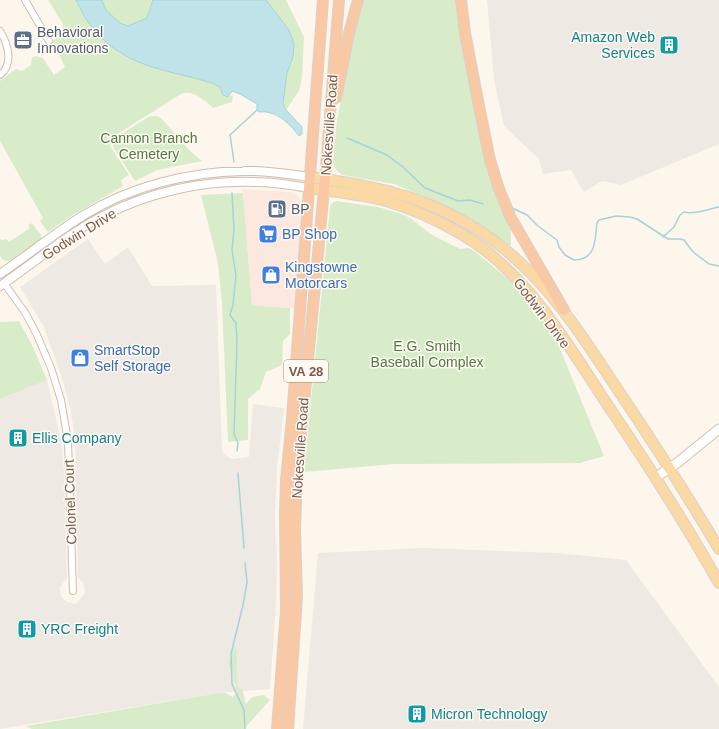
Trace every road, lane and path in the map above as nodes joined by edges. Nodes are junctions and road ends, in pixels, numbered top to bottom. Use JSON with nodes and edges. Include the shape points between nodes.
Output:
{"nodes":[{"id":1,"x":25,"y":0,"type":"edge"},
{"id":2,"x":322,"y":0,"type":"edge"},
{"id":3,"x":339,"y":0,"type":"edge"},
{"id":4,"x":358,"y":0,"type":"edge"},
{"id":5,"x":461,"y":0,"type":"edge"},
{"id":6,"x":0,"y":32,"type":"edge"},
{"id":7,"x":49,"y":41,"type":"dead end"},
{"id":8,"x":0,"y":75,"type":"edge"},
{"id":9,"x":330,"y":121,"type":"junction"},
{"id":10,"x":310,"y":177,"type":"junction"},
{"id":11,"x":325,"y":179,"type":"junction"},
{"id":12,"x":141,"y":188,"type":"junction"},
{"id":13,"x":309,"y":188,"type":"junction"},
{"id":14,"x":324,"y":190,"type":"junction"},
{"id":15,"x":145,"y":198,"type":"junction"},
{"id":16,"x":0,"y":274,"type":"edge"},
{"id":17,"x":1,"y":282,"type":"edge"},
{"id":18,"x":564,"y":310,"type":"junction"},
{"id":19,"x":719,"y":429,"type":"edge"},
{"id":20,"x":669,"y":468,"type":"junction"},
{"id":21,"x":655,"y":478,"type":"junction"},
{"id":22,"x":719,"y":549,"type":"edge"},
{"id":23,"x":719,"y":583,"type":"edge"},
{"id":24,"x":73,"y":591,"type":"dead end"},
{"id":25,"x":278,"y":729,"type":"edge"},
{"id":26,"x":288,"y":729,"type":"edge"}],
"edges":[{"from":1,"to":7,"type":"street"},
{"from":2,"to":10,"type":"highway","name":"Nokesville Road","number":"VA 28"},
{"from":3,"to":9,"type":"highway","name":"Nokesville Road","number":"VA 28"},
{"from":4,"to":9,"type":"highway"},
{"from":5,"to":18,"type":"highway","via":[[479,106],[499,189],[511,218]]},
{"from":6,"to":8,"type":"street","via":[[6,40],[8,51],[8,63]]},
{"from":9,"to":11,"type":"highway","name":"Nokesville Road","number":"VA 28"},
{"from":10,"to":11,"type":"main road","name":"Godwin Drive"},
{"from":10,"to":12,"type":"street","name":"Godwin Drive","via":[[266,172],[224,172],[174,179]]},
{"from":10,"to":13,"type":"highway","name":"Nokesville Road","number":"VA 28"},
{"from":11,"to":14,"type":"highway","name":"Nokesville Road","number":"VA 28"},
{"from":11,"to":18,"type":"main road","name":"Godwin Drive","via":[[399,193],[443,210],[465,222],[518,260]]},
{"from":12,"to":15,"type":"street"},
{"from":12,"to":16,"type":"street","name":"Godwin Drive","via":[[84,215]]},
{"from":13,"to":14,"type":"main road","name":"Godwin Drive"},
{"from":13,"to":15,"type":"street","name":"Godwin Drive","via":[[275,183],[233,182],[188,187]]},
{"from":13,"to":25,"type":"highway","name":"Nokesville Road","number":"VA 28","via":[[286,480],[286,610]]},
{"from":14,"to":21,"type":"main road","name":"Godwin Drive","via":[[364,196],[414,211],[464,236],[498,260],[539,304]]},
{"from":14,"to":26,"type":"highway","name":"Nokesville Road","number":"VA 28","via":[[297,478],[297,597]]},
{"from":15,"to":17,"type":"street","name":"Godwin Drive","via":[[87,225]]},
{"from":17,"to":24,"type":"street","name":"Colonel Court","via":[[26,314],[37,335],[61,400],[68,441]]},
{"from":18,"to":20,"type":"main road","name":"Godwin Drive"},
{"from":19,"to":20,"type":"main road"},
{"from":20,"to":21,"type":"main road"},
{"from":20,"to":22,"type":"main road","name":"Godwin Drive"},
{"from":21,"to":23,"type":"main road","name":"Godwin Drive"}]}
